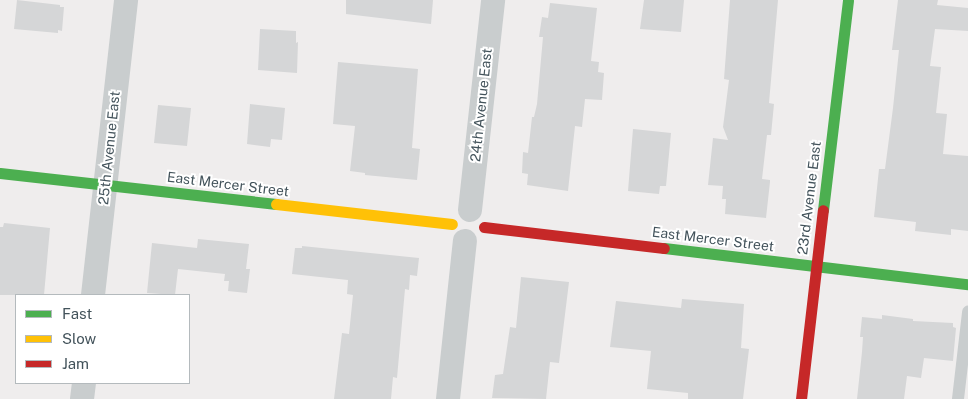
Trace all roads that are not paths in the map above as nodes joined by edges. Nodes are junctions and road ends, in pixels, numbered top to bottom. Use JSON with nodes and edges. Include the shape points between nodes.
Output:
{"nodes":[{"id":1,"x":126,"y":0,"type":"edge"},
{"id":2,"x":493,"y":0,"type":"edge"},
{"id":3,"x":848,"y":0,"type":"edge"},
{"id":4,"x":0,"y":173,"type":"edge"},
{"id":5,"x":104,"y":185,"type":"junction"},
{"id":6,"x":468,"y":226,"type":"junction"},
{"id":7,"x":817,"y":266,"type":"junction"},
{"id":8,"x":968,"y":284,"type":"edge"},
{"id":9,"x":93,"y":294,"type":"edge"},
{"id":10,"x":968,"y":312,"type":"edge"},
{"id":11,"x":84,"y":384,"type":"edge"},
{"id":12,"x":82,"y":399,"type":"edge"},
{"id":13,"x":448,"y":399,"type":"edge"},
{"id":14,"x":801,"y":399,"type":"edge"},
{"id":15,"x":958,"y":399,"type":"edge"}],
"edges":[{"from":1,"to":5,"type":"street","name":"25th Avenue East"},
{"from":2,"to":6,"type":"street","name":"24th Avenue East"},
{"from":3,"to":7,"type":"street","name":"23rd Avenue East"},
{"from":4,"to":5,"type":"street","name":"East Mercer Street"},
{"from":5,"to":6,"type":"street","name":"East Mercer Street"},
{"from":5,"to":9,"type":"street","name":"25th Avenue East"},
{"from":6,"to":7,"type":"street","name":"East Mercer Street"},
{"from":6,"to":13,"type":"street","name":"24th Avenue East"},
{"from":7,"to":8,"type":"street","name":"East Mercer Street"},
{"from":7,"to":14,"type":"street","name":"23rd Avenue East"},
{"from":10,"to":15,"type":"lane"},
{"from":11,"to":12,"type":"street"}]}
